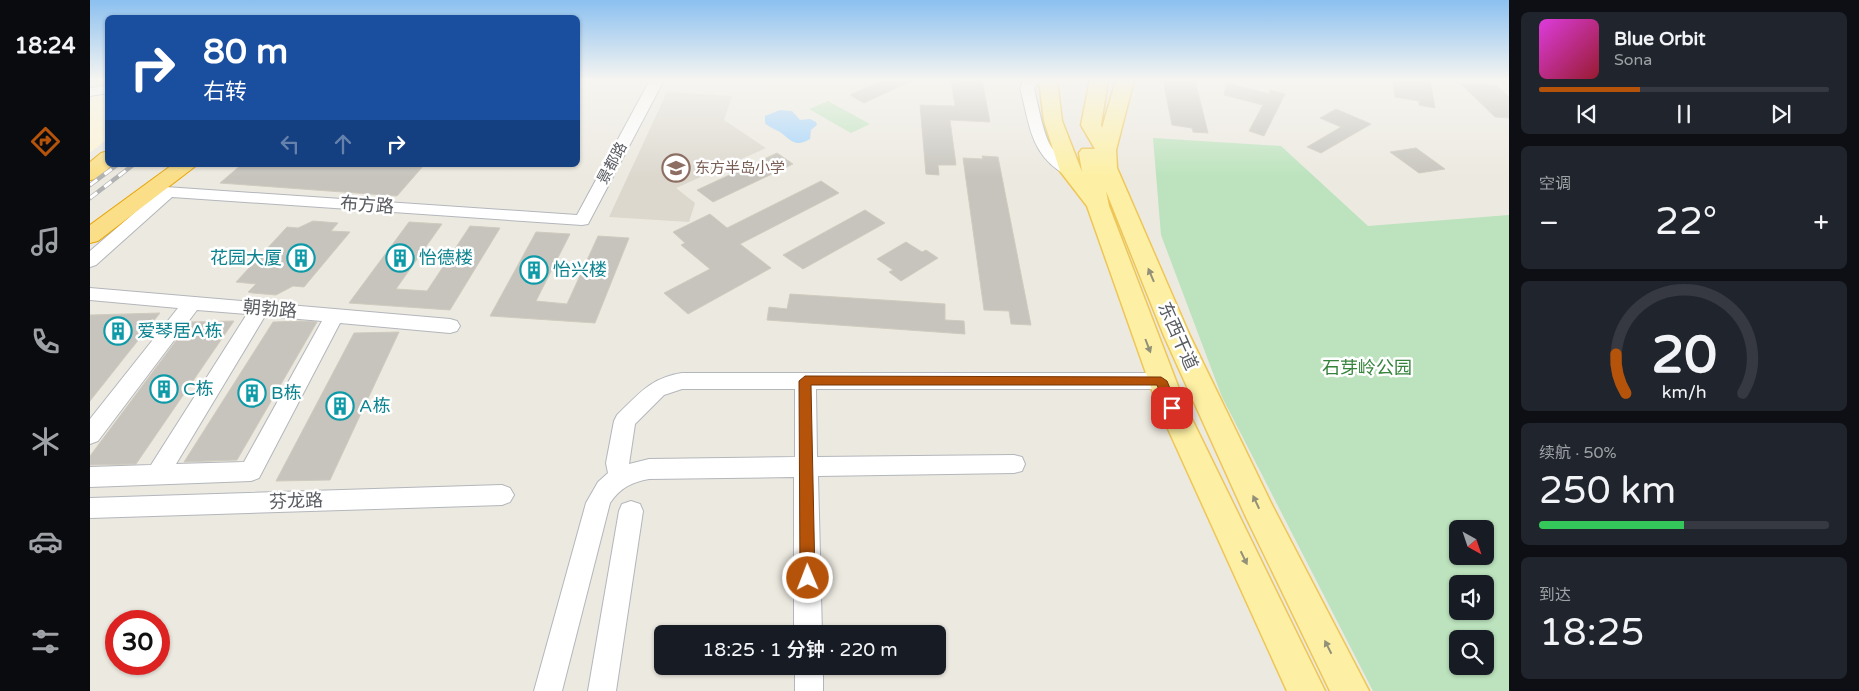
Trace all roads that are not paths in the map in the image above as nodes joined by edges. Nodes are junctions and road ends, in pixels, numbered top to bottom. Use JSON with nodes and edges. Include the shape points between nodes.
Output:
{"nodes":[{"id":1,"x":639,"y":112,"type":"edge"},
{"id":2,"x":1039,"y":112,"type":"edge"},
{"id":3,"x":1047,"y":112,"type":"edge"},
{"id":4,"x":1092,"y":112,"type":"edge"},
{"id":5,"x":1096,"y":112,"type":"edge"},
{"id":6,"x":1102,"y":112,"type":"edge"},
{"id":7,"x":1095,"y":122,"type":"junction"},
{"id":8,"x":1047,"y":128,"type":"junction"},
{"id":9,"x":105,"y":160,"type":"edge"},
{"id":10,"x":105,"y":165,"type":"edge"},
{"id":11,"x":151,"y":167,"type":"edge"},
{"id":12,"x":184,"y":167,"type":"edge"},
{"id":13,"x":90,"y":175,"type":"edge"},
{"id":14,"x":160,"y":191,"type":"junction"},
{"id":15,"x":1098,"y":206,"type":"junction"},
{"id":16,"x":582,"y":220,"type":"joint"},
{"id":17,"x":90,"y":224,"type":"edge"},
{"id":18,"x":90,"y":236,"type":"edge"},
{"id":19,"x":90,"y":261,"type":"edge"},
{"id":20,"x":90,"y":294,"type":"edge"},
{"id":21,"x":192,"y":303,"type":"junction"},
{"id":22,"x":260,"y":309,"type":"junction"},
{"id":23,"x":336,"y":315,"type":"junction"},
{"id":24,"x":450,"y":326,"type":"dead end"},
{"id":25,"x":805,"y":381,"type":"junction"},
{"id":26,"x":1161,"y":381,"type":"junction"},
{"id":27,"x":90,"y":435,"type":"edge"},
{"id":28,"x":1014,"y":464,"type":"dead end"},
{"id":29,"x":806,"y":467,"type":"junction"},
{"id":30,"x":158,"y":474,"type":"junction"},
{"id":31,"x":90,"y":476,"type":"edge"},
{"id":32,"x":621,"y":476,"type":"junction"},
{"id":33,"x":502,"y":495,"type":"dead end"},
{"id":34,"x":90,"y":508,"type":"edge"},
{"id":35,"x":631,"y":511,"type":"dead end"},
{"id":36,"x":808,"y":625,"type":"edge"},
{"id":37,"x":809,"y":675,"type":"edge"},
{"id":38,"x":548,"y":691,"type":"edge"},
{"id":39,"x":602,"y":691,"type":"edge"},
{"id":40,"x":809,"y":691,"type":"edge"},
{"id":41,"x":1306,"y":691,"type":"edge"},
{"id":42,"x":1350,"y":691,"type":"edge"}],
"edges":[{"from":1,"to":16,"type":"street","name":"景都路"},
{"from":2,"to":8,"type":"street"},
{"from":3,"to":8,"type":"main road"},
{"from":4,"to":7,"type":"main road","name":"东西干道"},
{"from":5,"to":7,"type":"main road","name":"东西干道"},
{"from":6,"to":7,"type":"main road"},
{"from":7,"to":15,"type":"main road","name":"东西干道"},
{"from":42,"to":7,"type":"main road","name":"东西干道","one_way":true,"via":[[1261,515],[1177,336],[1107,168],[1106,150]]},
{"from":8,"to":15,"type":"main road","via":[[1070,171]]},
{"from":9,"to":13,"type":"highway"},
{"from":10,"to":13,"type":"highway"},
{"from":11,"to":17,"type":"highway"},
{"from":12,"to":14,"type":"highway"},
{"from":14,"to":16,"type":"street","name":"布方路"},
{"from":14,"to":18,"type":"highway"},
{"from":14,"to":19,"type":"street"},
{"from":15,"to":26,"type":"main road","name":"东西干道","one_way":true},
{"from":20,"to":21,"type":"street","name":"朝勃路"},
{"from":21,"to":22,"type":"street","name":"朝勃路"},
{"from":21,"to":27,"type":"street"},
{"from":22,"to":23,"type":"street","name":"朝勃路"},
{"from":22,"to":30,"type":"street"},
{"from":23,"to":24,"type":"street","name":"朝勃路"},
{"from":23,"to":30,"type":"street","via":[[251,470]]},
{"from":25,"to":26,"type":"street"},
{"from":25,"to":29,"type":"street"},
{"from":25,"to":32,"type":"street","via":[[682,381],[657,389],[625,421],[618,463]]},
{"from":26,"to":41,"type":"main road","name":"东西干道","one_way":true},
{"from":28,"to":29,"type":"street"},
{"from":29,"to":32,"type":"street","via":[[649,469]]},
{"from":29,"to":36,"type":"street"},
{"from":30,"to":31,"type":"street"},
{"from":32,"to":38,"type":"street","via":[[604,490],[598,503]]},
{"from":33,"to":34,"type":"street","name":"芬龙路"},
{"from":35,"to":39,"type":"street"},
{"from":37,"to":40,"type":"street"}]}
